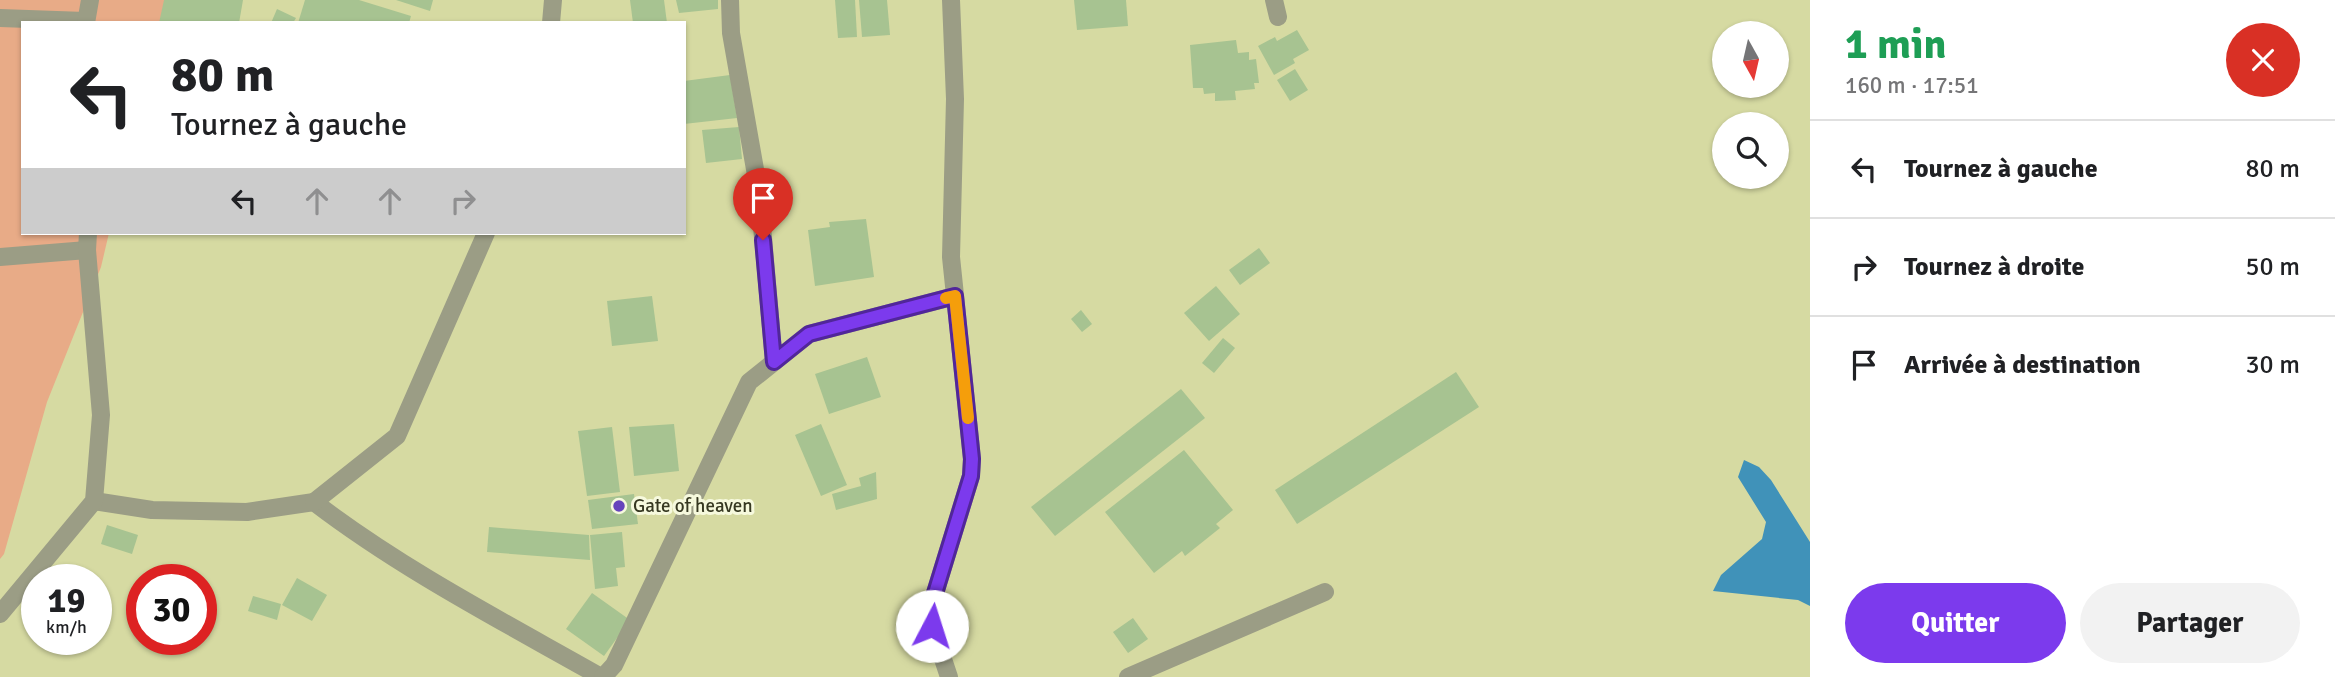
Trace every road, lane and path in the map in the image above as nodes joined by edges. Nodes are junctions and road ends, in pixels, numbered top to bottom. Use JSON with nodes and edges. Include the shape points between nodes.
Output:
{"nodes":[{"id":1,"x":90,"y":0,"type":"edge"},
{"id":2,"x":553,"y":0,"type":"edge"},
{"id":3,"x":730,"y":0,"type":"edge"},
{"id":4,"x":951,"y":0,"type":"edge"},
{"id":5,"x":0,"y":18,"type":"edge"},
{"id":6,"x":64,"y":21,"type":"edge"},
{"id":7,"x":85,"y":21,"type":"edge"},
{"id":8,"x":551,"y":21,"type":"edge"},
{"id":9,"x":485,"y":235,"type":"edge"},
{"id":10,"x":87,"y":241,"type":"edge"},
{"id":11,"x":0,"y":257,"type":"edge"},
{"id":12,"x":955,"y":296,"type":"junction"},
{"id":13,"x":774,"y":362,"type":"junction"},
{"id":14,"x":94,"y":501,"type":"junction"},
{"id":15,"x":314,"y":502,"type":"junction"},
{"id":16,"x":1325,"y":592,"type":"dead end"},
{"id":17,"x":0,"y":614,"type":"edge"},
{"id":18,"x":602,"y":677,"type":"edge"},
{"id":19,"x":949,"y":677,"type":"edge"},
{"id":20,"x":1128,"y":677,"type":"edge"}],
"edges":[{"from":1,"to":7,"type":"street"},
{"from":2,"to":8,"type":"street"},
{"from":3,"to":13,"type":"street","via":[[731,33],[759,192]]},
{"from":4,"to":12,"type":"street"},
{"from":5,"to":6,"type":"street"},
{"from":9,"to":15,"type":"street","via":[[397,436]]},
{"from":10,"to":11,"type":"street"},
{"from":10,"to":14,"type":"street","via":[[101,415]]},
{"from":12,"to":13,"type":"street","via":[[809,334]]},
{"from":12,"to":19,"type":"street","via":[[972,459],[971,476],[932,603],[932,626]]},
{"from":13,"to":18,"type":"street","via":[[749,383],[614,665]]},
{"from":14,"to":15,"type":"street","via":[[152,510],[247,512]]},
{"from":14,"to":17,"type":"street"},
{"from":15,"to":18,"type":"street","via":[[428,579]]},
{"from":16,"to":20,"type":"street"}]}
